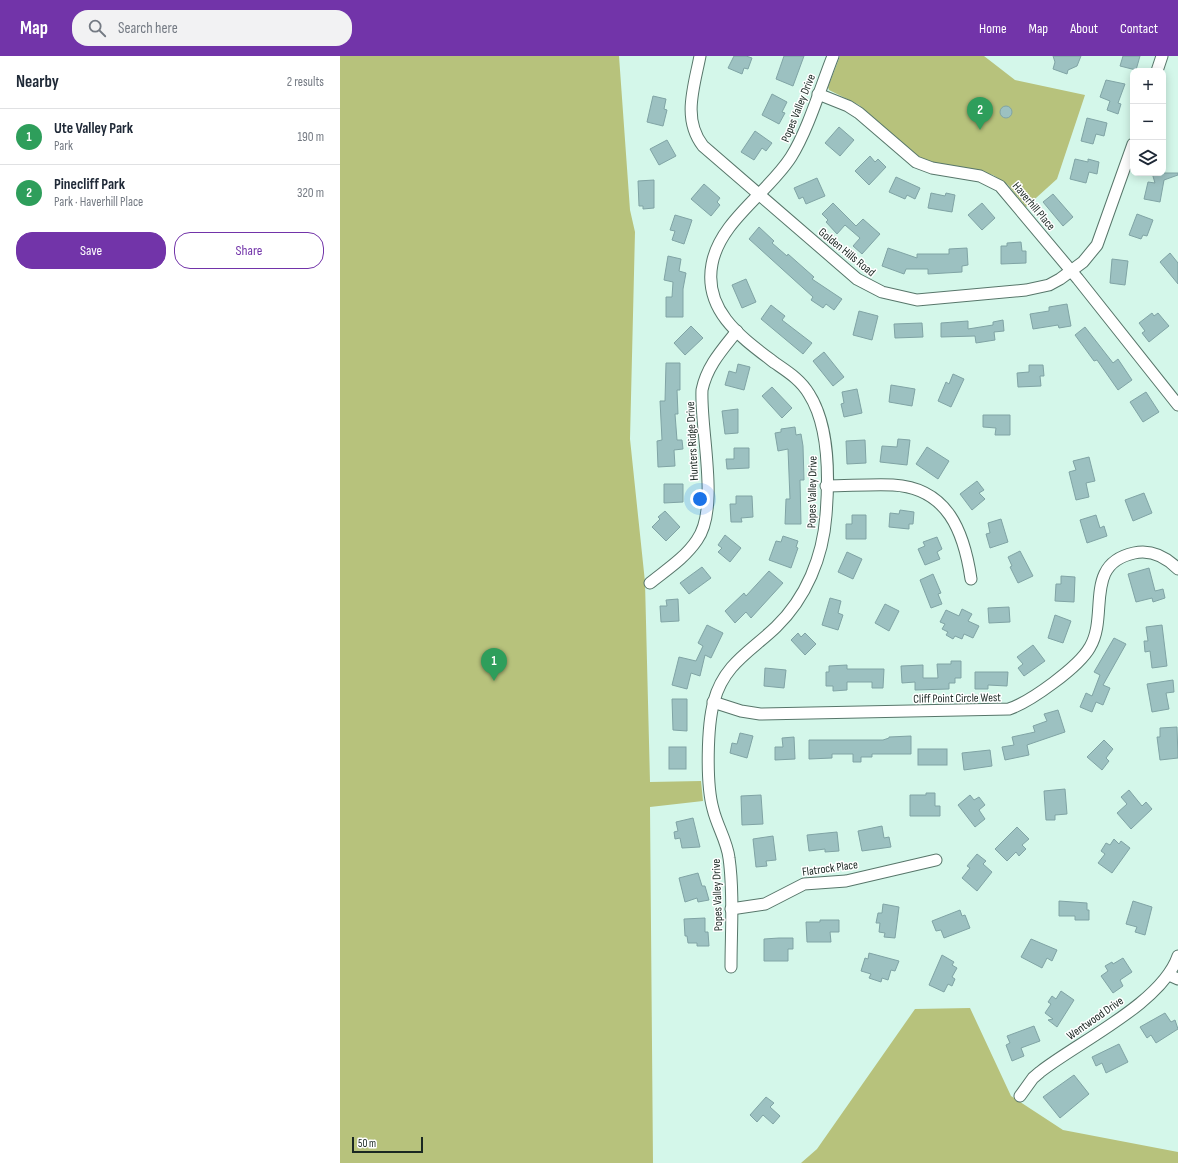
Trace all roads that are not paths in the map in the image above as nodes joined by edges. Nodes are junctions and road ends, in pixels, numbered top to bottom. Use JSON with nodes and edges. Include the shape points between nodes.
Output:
{"nodes":[{"id":1,"x":700,"y":56,"type":"edge"},
{"id":2,"x":833,"y":56,"type":"edge"},
{"id":3,"x":1162,"y":56,"type":"edge"},
{"id":4,"x":1158,"y":68,"type":"edge"},
{"id":5,"x":818,"y":94,"type":"junction"},
{"id":6,"x":1130,"y":152,"type":"edge"},
{"id":7,"x":758,"y":195,"type":"junction"},
{"id":8,"x":1072,"y":271,"type":"junction"},
{"id":9,"x":737,"y":332,"type":"junction"},
{"id":10,"x":1178,"y":405,"type":"edge"},
{"id":11,"x":826,"y":486,"type":"junction"},
{"id":12,"x":1178,"y":569,"type":"edge"},
{"id":13,"x":971,"y":579,"type":"dead end"},
{"id":14,"x":650,"y":583,"type":"dead end"},
{"id":15,"x":714,"y":702,"type":"junction"},
{"id":16,"x":936,"y":860,"type":"dead end"},
{"id":17,"x":731,"y":909,"type":"junction"},
{"id":18,"x":1178,"y":956,"type":"edge"},
{"id":19,"x":731,"y":967,"type":"dead end"},
{"id":20,"x":1173,"y":977,"type":"edge"},
{"id":21,"x":1020,"y":1096,"type":"dead end"}],
"edges":[{"from":1,"to":7,"type":"street","name":"Golden Hills Road","via":[[690,109],[693,130],[703,146]]},
{"from":2,"to":5,"type":"street","name":"Popes Valley Drive"},
{"from":3,"to":4,"type":"street"},
{"from":5,"to":7,"type":"street","name":"Popes Valley Drive","via":[[797,146]]},
{"from":5,"to":8,"type":"street","name":"Haverhill Place","via":[[848,106],[916,162],[932,168],[980,176],[994,182]]},
{"from":6,"to":8,"type":"street","name":"Golden Hills Road","via":[[1097,245]]},
{"from":7,"to":8,"type":"street","name":"Golden Hills Road","via":[[857,279],[869,287],[895,296],[928,299],[1026,290],[1049,284]]},
{"from":7,"to":9,"type":"street","name":"Popes Valley Drive","via":[[724,234],[712,264],[711,284],[715,304]]},
{"from":8,"to":10,"type":"street","name":"Haverhill Place"},
{"from":9,"to":11,"type":"street","name":"Popes Valley Drive","via":[[792,375],[808,392],[818,409],[825,433]]},
{"from":9,"to":14,"type":"street","name":"Hunters Ridge Drive","via":[[712,362],[702,390],[708,500],[703,530],[686,554]]},
{"from":11,"to":13,"type":"street","via":[[893,485],[915,490],[934,499],[956,523],[965,545]]},
{"from":11,"to":15,"type":"street","name":"Popes Valley Drive","via":[[822,546],[806,586],[793,608],[776,627],[745,651],[730,668]]},
{"from":12,"to":15,"type":"street","name":"Cliff Point Circle West","via":[[1170,561],[1149,552],[1129,554],[1111,565],[1101,583],[1099,622],[1096,635],[1086,654],[1068,671],[1020,706],[1009,709],[760,714]]},
{"from":15,"to":17,"type":"street","name":"Popes Valley Drive","via":[[709,732],[710,794],[716,820],[728,850]]},
{"from":16,"to":17,"type":"street","name":"Flatrock Place","via":[[846,881],[804,884],[765,904]]},
{"from":17,"to":19,"type":"street","name":"Popes Valley Drive"},
{"from":18,"to":20,"type":"street","name":"Wentwood Drive"},
{"from":20,"to":21,"type":"street","name":"Wentwood Drive","via":[[1112,1024],[1040,1072]]}]}
